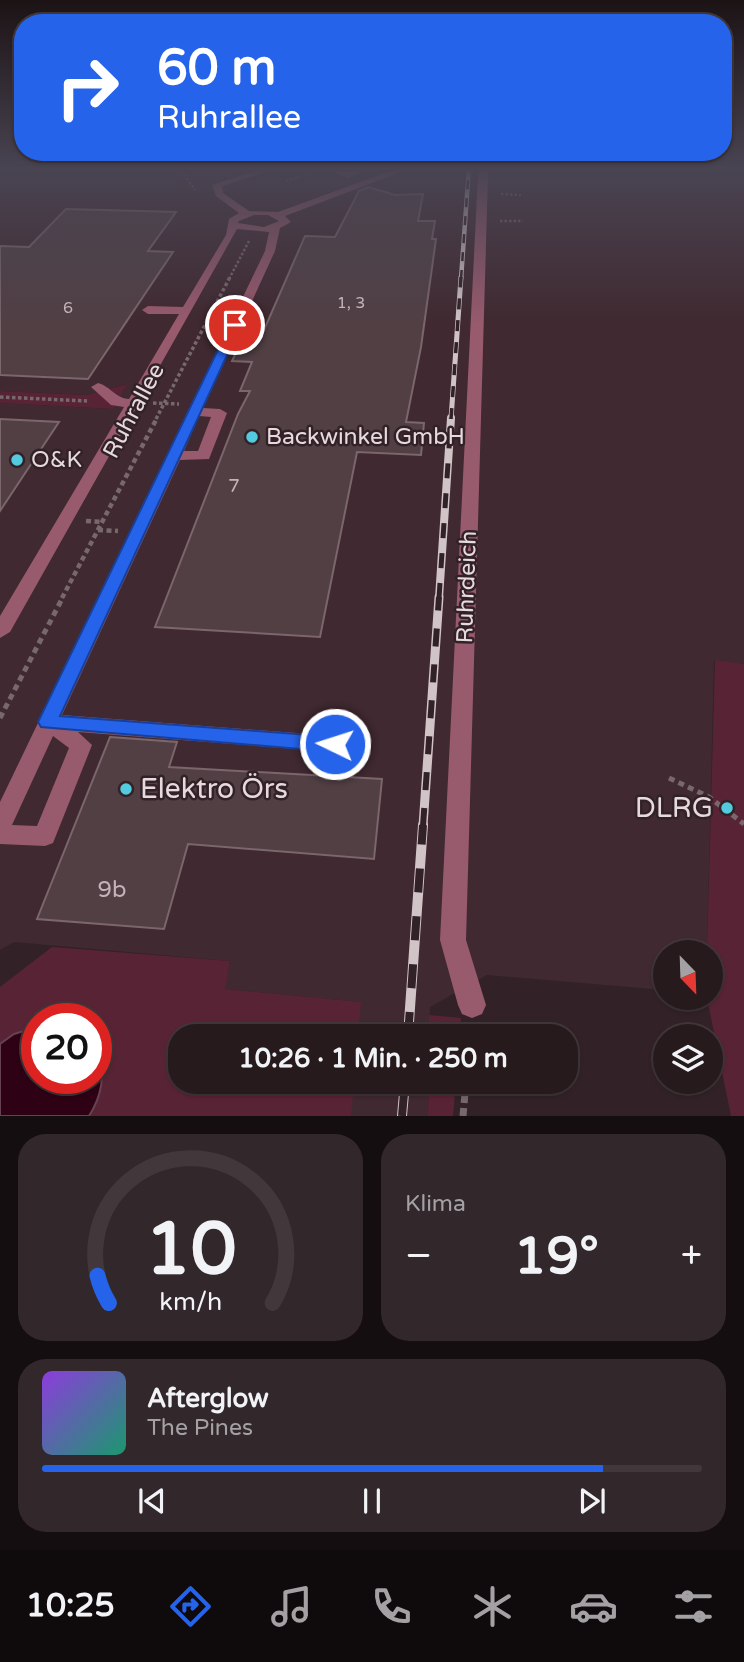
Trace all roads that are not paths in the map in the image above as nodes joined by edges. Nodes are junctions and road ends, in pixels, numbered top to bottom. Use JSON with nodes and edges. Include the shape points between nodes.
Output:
{"nodes":[{"id":1,"x":234,"y":219,"type":"edge"},
{"id":2,"x":266,"y":219,"type":"edge"},
{"id":3,"x":284,"y":219,"type":"edge"},
{"id":4,"x":481,"y":219,"type":"edge"},
{"id":5,"x":277,"y":222,"type":"junction"},
{"id":6,"x":235,"y":226,"type":"junction"},
{"id":7,"x":148,"y":310,"type":"dead end"},
{"id":8,"x":185,"y":311,"type":"junction"},
{"id":9,"x":98,"y":387,"type":"dead end"},
{"id":10,"x":132,"y":403,"type":"junction"},
{"id":11,"x":196,"y":408,"type":"junction"},
{"id":12,"x":175,"y":455,"type":"junction"},
{"id":13,"x":0,"y":632,"type":"edge"},
{"id":14,"x":48,"y":722,"type":"junction"},
{"id":15,"x":335,"y":744,"type":"dead end"},
{"id":16,"x":0,"y":826,"type":"edge"},
{"id":17,"x":0,"y":834,"type":"edge"},
{"id":18,"x":472,"y":1006,"type":"dead end"}],
"edges":[{"from":1,"to":6,"type":"street","name":"Ruhrallee"},
{"from":2,"to":5,"type":"street"},
{"from":3,"to":5,"type":"street"},
{"from":4,"to":18,"type":"street","name":"Ruhrdeich","via":[[453,940]]},
{"from":5,"to":6,"type":"street","via":[[254,231]]},
{"from":5,"to":11,"type":"street","via":[[270,251]]},
{"from":6,"to":8,"type":"street","name":"Ruhrallee"},
{"from":7,"to":8,"type":"street"},
{"from":8,"to":10,"type":"street","name":"Ruhrallee"},
{"from":9,"to":10,"type":"street","via":[[116,402]]},
{"from":10,"to":13,"type":"street","name":"Ruhrallee"},
{"from":11,"to":12,"type":"street"},
{"from":11,"to":12,"type":"street","via":[[220,413],[204,457]]},
{"from":12,"to":14,"type":"street"},
{"from":14,"to":15,"type":"street"},
{"from":14,"to":16,"type":"street"},
{"from":14,"to":17,"type":"street","via":[[81,745],[45,836]]}]}
